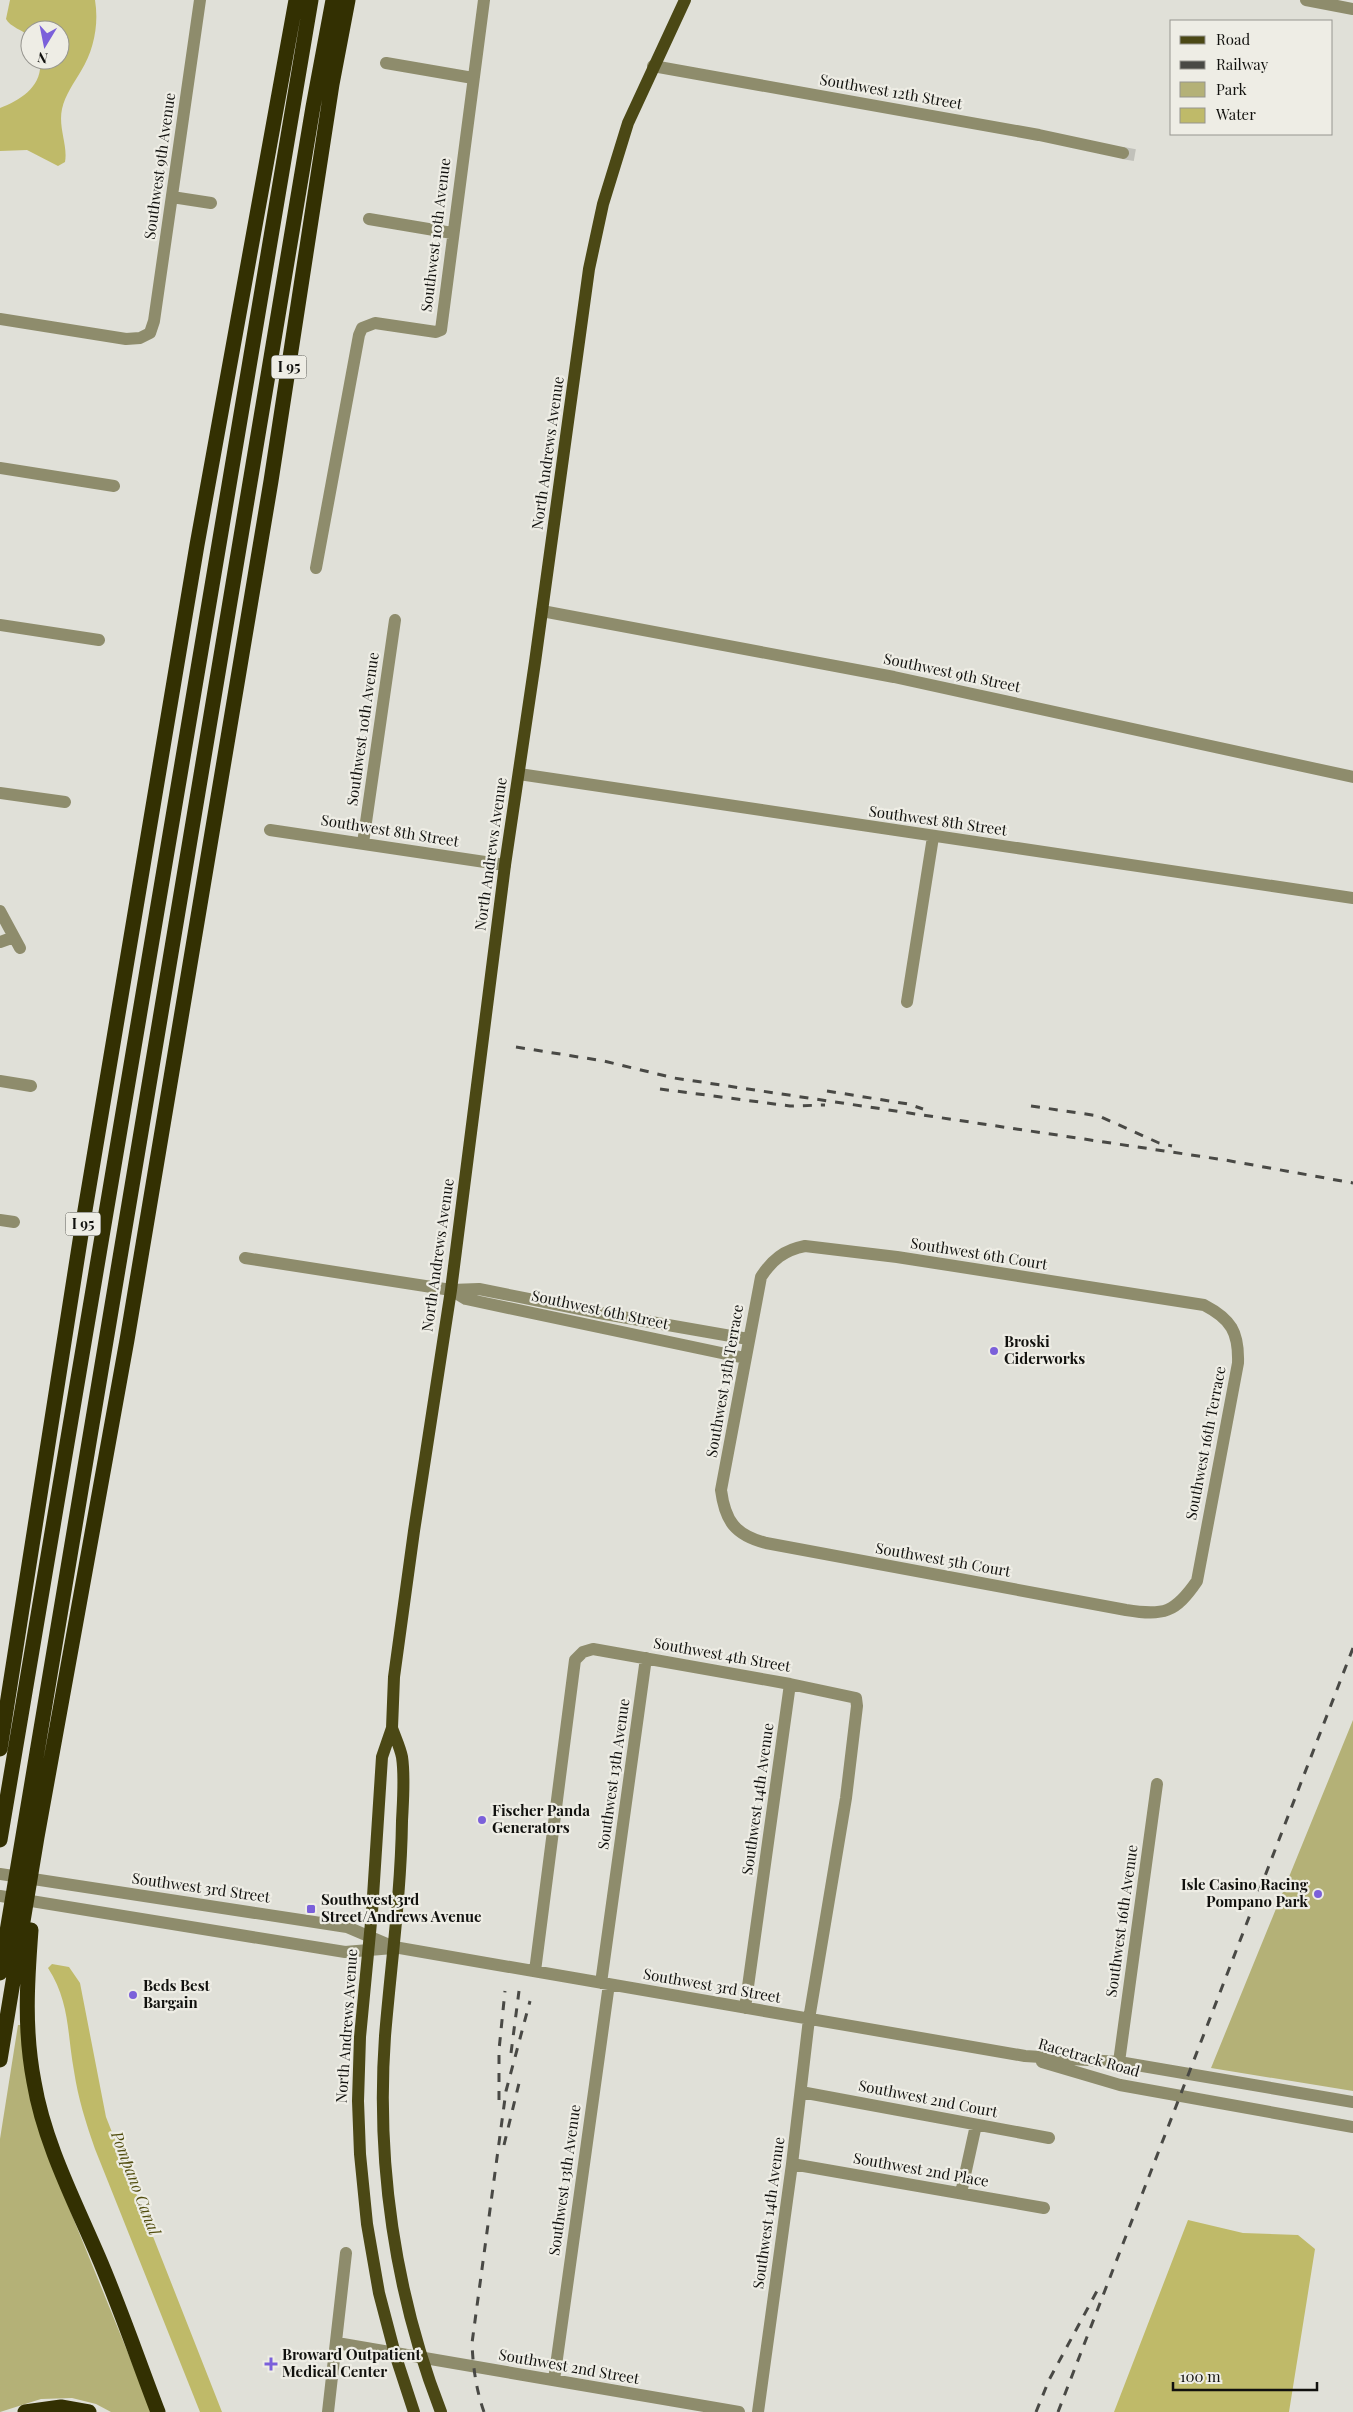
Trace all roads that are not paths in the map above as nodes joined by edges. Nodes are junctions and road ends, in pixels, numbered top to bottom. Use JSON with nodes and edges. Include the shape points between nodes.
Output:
{"nodes":[{"id":1,"x":200,"y":0,"type":"edge"},
{"id":2,"x":296,"y":0,"type":"edge"},
{"id":3,"x":311,"y":0,"type":"edge"},
{"id":4,"x":333,"y":0,"type":"edge"},
{"id":5,"x":348,"y":0,"type":"edge"},
{"id":6,"x":484,"y":0,"type":"edge"},
{"id":7,"x":685,"y":0,"type":"edge"},
{"id":8,"x":1306,"y":0,"type":"edge"},
{"id":9,"x":1353,"y":8,"type":"edge"},
{"id":10,"x":386,"y":63,"type":"dead end"},
{"id":11,"x":652,"y":66,"type":"junction"},
{"id":12,"x":473,"y":78,"type":"junction"},
{"id":13,"x":1123,"y":153,"type":"tunnel mouth"},
{"id":14,"x":172,"y":197,"type":"junction"},
{"id":15,"x":211,"y":204,"type":"dead end"},
{"id":16,"x":369,"y":219,"type":"dead end"},
{"id":17,"x":452,"y":233,"type":"junction"},
{"id":18,"x":0,"y":319,"type":"edge"},
{"id":19,"x":0,"y":468,"type":"edge"},
{"id":20,"x":114,"y":486,"type":"dead end"},
{"id":21,"x":316,"y":568,"type":"dead end"},
{"id":22,"x":542,"y":611,"type":"junction"},
{"id":23,"x":395,"y":620,"type":"dead end"},
{"id":24,"x":0,"y":625,"type":"edge"},
{"id":25,"x":99,"y":640,"type":"dead end"},
{"id":26,"x":165,"y":736,"type":"junction"},
{"id":27,"x":519,"y":774,"type":"junction"},
{"id":28,"x":1353,"y":777,"type":"edge"},
{"id":29,"x":0,"y":793,"type":"edge"},
{"id":30,"x":65,"y":802,"type":"dead end"},
{"id":31,"x":270,"y":830,"type":"dead end"},
{"id":32,"x":933,"y":837,"type":"junction"},
{"id":33,"x":363,"y":843,"type":"junction"},
{"id":34,"x":505,"y":865,"type":"junction"},
{"id":35,"x":164,"y":867,"type":"junction"},
{"id":36,"x":1353,"y":898,"type":"edge"},
{"id":37,"x":0,"y":911,"type":"edge"},
{"id":38,"x":0,"y":942,"type":"edge"},
{"id":39,"x":907,"y":1002,"type":"dead end"},
{"id":40,"x":170,"y":1079,"type":"junction"},
{"id":41,"x":0,"y":1081,"type":"edge"},
{"id":42,"x":31,"y":1086,"type":"dead end"},
{"id":43,"x":0,"y":1220,"type":"edge"},
{"id":44,"x":14,"y":1222,"type":"dead end"},
{"id":45,"x":125,"y":1222,"type":"junction"},
{"id":46,"x":245,"y":1258,"type":"dead end"},
{"id":47,"x":761,"y":1278,"type":"joint"},
{"id":48,"x":451,"y":1290,"type":"junction"},
{"id":49,"x":1204,"y":1305,"type":"joint"},
{"id":50,"x":748,"y":1339,"type":"junction"},
{"id":51,"x":745,"y":1358,"type":"junction"},
{"id":52,"x":721,"y":1490,"type":"joint"},
{"id":53,"x":1185,"y":1599,"type":"joint"},
{"id":54,"x":646,"y":1658,"type":"junction"},
{"id":55,"x":790,"y":1684,"type":"junction"},
{"id":56,"x":392,"y":1728,"type":"junction"},
{"id":57,"x":0,"y":1749,"type":"edge"},
{"id":58,"x":1157,"y":1784,"type":"dead end"},
{"id":59,"x":37,"y":1837,"type":"junction"},
{"id":60,"x":0,"y":1840,"type":"edge"},
{"id":61,"x":0,"y":1874,"type":"edge"},
{"id":62,"x":0,"y":1896,"type":"edge"},
{"id":63,"x":370,"y":1936,"type":"junction"},
{"id":64,"x":394,"y":1947,"type":"junction"},
{"id":65,"x":368,"y":1950,"type":"junction"},
{"id":66,"x":535,"y":1971,"type":"junction"},
{"id":67,"x":0,"y":1973,"type":"edge"},
{"id":68,"x":605,"y":1984,"type":"junction"},
{"id":69,"x":745,"y":2008,"type":"junction"},
{"id":70,"x":809,"y":2019,"type":"junction"},
{"id":71,"x":1025,"y":2056,"type":"junction"},
{"id":72,"x":0,"y":2060,"type":"edge"},
{"id":73,"x":1119,"y":2062,"type":"junction"},
{"id":74,"x":801,"y":2092,"type":"junction"},
{"id":75,"x":1353,"y":2102,"type":"edge"},
{"id":76,"x":976,"y":2125,"type":"junction"},
{"id":77,"x":1353,"y":2127,"type":"edge"},
{"id":78,"x":1049,"y":2138,"type":"dead end"},
{"id":79,"x":792,"y":2164,"type":"junction"},
{"id":80,"x":961,"y":2193,"type":"junction"},
{"id":81,"x":1044,"y":2208,"type":"dead end"},
{"id":82,"x":346,"y":2253,"type":"dead end"},
{"id":83,"x":114,"y":2295,"type":"junction"},
{"id":84,"x":337,"y":2343,"type":"junction"},
{"id":85,"x":395,"y":2354,"type":"junction"},
{"id":86,"x":422,"y":2358,"type":"junction"},
{"id":87,"x":554,"y":2380,"type":"junction"},
{"id":88,"x":25,"y":2412,"type":"edge"},
{"id":89,"x":89,"y":2412,"type":"edge"},
{"id":90,"x":158,"y":2412,"type":"edge"},
{"id":91,"x":167,"y":2412,"type":"edge"},
{"id":92,"x":328,"y":2412,"type":"edge"},
{"id":93,"x":414,"y":2412,"type":"edge"},
{"id":94,"x":441,"y":2412,"type":"edge"},
{"id":95,"x":739,"y":2412,"type":"edge"},
{"id":96,"x":758,"y":2412,"type":"edge"}],
"edges":[{"from":1,"to":14,"type":"street","name":"Southwest 9th Avenue"},
{"from":2,"to":26,"type":"highway","number":"I 95","via":[[215,440]]},
{"from":3,"to":35,"type":"highway"},
{"from":4,"to":45,"type":"highway"},
{"from":5,"to":40,"type":"highway","number":"I 95","via":[[326,120],[274,464]]},
{"from":6,"to":12,"type":"street","name":"Southwest 10th Avenue"},
{"from":7,"to":11,"type":"main road","name":"North Andrews Avenue"},
{"from":8,"to":9,"type":"street"},
{"from":10,"to":12,"type":"street"},
{"from":11,"to":13,"type":"street","name":"Southwest 12th Street"},
{"from":11,"to":22,"type":"main road","name":"North Andrews Avenue","via":[[628,123],[601,213],[590,269]]},
{"from":12,"to":17,"type":"street","name":"Southwest 10th Avenue"},
{"from":14,"to":15,"type":"street"},
{"from":14,"to":18,"type":"street","name":"Southwest 9th Avenue","via":[[154,321],[147,336],[126,339]]},
{"from":16,"to":17,"type":"street"},
{"from":17,"to":21,"type":"street","name":"Southwest 10th Avenue","via":[[441,330],[436,332],[375,323],[362,328],[359,335]]},
{"from":19,"to":20,"type":"street"},
{"from":22,"to":27,"type":"main road","name":"North Andrews Avenue"},
{"from":22,"to":28,"type":"street","name":"Southwest 9th Street","via":[[894,677]]},
{"from":23,"to":33,"type":"street","name":"Southwest 10th Avenue"},
{"from":24,"to":25,"type":"street"},
{"from":26,"to":35,"type":"highway"},
{"from":26,"to":57,"type":"highway","number":"I 95","via":[[82,1228]]},
{"from":27,"to":32,"type":"street","name":"Southwest 8th Street"},
{"from":27,"to":34,"type":"main road","name":"North Andrews Avenue"},
{"from":29,"to":30,"type":"street"},
{"from":31,"to":33,"type":"street","name":"Southwest 8th Street"},
{"from":32,"to":36,"type":"street","name":"Southwest 8th Street"},
{"from":32,"to":39,"type":"street"},
{"from":33,"to":34,"type":"street","name":"Southwest 8th Street"},
{"from":34,"to":48,"type":"main road","name":"North Andrews Avenue"},
{"from":35,"to":60,"type":"highway"},
{"from":37,"to":38,"type":"street","via":[[17,942]]},
{"from":40,"to":45,"type":"highway"},
{"from":40,"to":59,"type":"highway","number":"I 95","via":[[109,1443]]},
{"from":41,"to":42,"type":"street"},
{"from":43,"to":44,"type":"street"},
{"from":45,"to":67,"type":"highway"},
{"from":46,"to":48,"type":"street","name":"Southwest 6th Street"},
{"from":47,"to":49,"type":"street","name":"Southwest 6th Court","via":[[780,1255],[792,1248],[805,1246],[897,1257]]},
{"from":47,"to":50,"type":"street","name":"Southwest 13th Terrace"},
{"from":48,"to":50,"type":"street","name":"Southwest 6th Street","via":[[479,1289]]},
{"from":48,"to":51,"type":"street","name":"Southwest 6th Street","via":[[466,1299]]},
{"from":48,"to":56,"type":"main road","name":"North Andrews Avenue","via":[[394,1677]]},
{"from":49,"to":53,"type":"street","name":"Southwest 16th Terrace","via":[[1218,1313],[1236,1334],[1238,1363],[1197,1581]]},
{"from":50,"to":51,"type":"street","name":"Southwest 13th Terrace"},
{"from":51,"to":52,"type":"street","name":"Southwest 13th Terrace"},
{"from":52,"to":53,"type":"street","name":"Southwest 5th Court","via":[[730,1522],[751,1539],[766,1543],[1153,1614],[1173,1609]]},
{"from":54,"to":55,"type":"street","name":"Southwest 4th Street"},
{"from":54,"to":66,"type":"street","name":"Southwest 4th Street","via":[[593,1649],[583,1652],[575,1660]]},
{"from":54,"to":68,"type":"street","name":"Southwest 13th Avenue"},
{"from":55,"to":69,"type":"street","name":"Southwest 14th Avenue"},
{"from":55,"to":70,"type":"street","name":"Southwest 4th Street","via":[[856,1698],[857,1706],[846,1798]]},
{"from":56,"to":63,"type":"main road","name":"North Andrews Avenue","via":[[382,1757]]},
{"from":56,"to":64,"type":"main road","name":"North Andrews Avenue","via":[[402,1756],[400,1878]]},
{"from":58,"to":73,"type":"street","name":"Southwest 16th Avenue"},
{"from":59,"to":72,"type":"highway","number":"I 95"},
{"from":59,"to":83,"type":"highway","via":[[26,1986],[28,2042],[34,2083],[52,2145]]},
{"from":61,"to":63,"type":"street","name":"Southwest 3rd Street","via":[[338,1925]]},
{"from":62,"to":65,"type":"street","name":"Southwest 3rd Street","via":[[345,1952]]},
{"from":63,"to":64,"type":"street","name":"Southwest 3rd Street"},
{"from":63,"to":65,"type":"main road","name":"North Andrews Avenue"},
{"from":64,"to":65,"type":"street","name":"Southwest 3rd Street"},
{"from":64,"to":66,"type":"street","name":"Southwest 3rd Street"},
{"from":64,"to":86,"type":"main road","name":"North Andrews Avenue","via":[[385,2039],[385,2152],[397,2255]]},
{"from":65,"to":85,"type":"main road","name":"North Andrews Avenue","via":[[359,2065],[360,2154],[372,2259]]},
{"from":66,"to":68,"type":"street","name":"Southwest 3rd Street"},
{"from":68,"to":69,"type":"street","name":"Southwest 3rd Street"},
{"from":68,"to":87,"type":"street","name":"Southwest 13th Avenue"},
{"from":69,"to":70,"type":"street","name":"Southwest 3rd Street"},
{"from":70,"to":71,"type":"street","name":"Southwest 3rd Street"},
{"from":70,"to":74,"type":"street","name":"Southwest 14th Avenue"},
{"from":71,"to":73,"type":"street","name":"Racetrack Road"},
{"from":71,"to":77,"type":"street","name":"Racetrack Road","via":[[1120,2086]]},
{"from":73,"to":75,"type":"street","name":"Racetrack Road"},
{"from":74,"to":76,"type":"street","name":"Southwest 2nd Court"},
{"from":74,"to":79,"type":"street","name":"Southwest 14th Avenue"},
{"from":76,"to":78,"type":"street","name":"Southwest 2nd Court"},
{"from":76,"to":80,"type":"street"},
{"from":79,"to":80,"type":"street","name":"Southwest 2nd Place"},
{"from":79,"to":96,"type":"street","name":"Southwest 14th Avenue"},
{"from":80,"to":81,"type":"street","name":"Southwest 2nd Place"},
{"from":82,"to":84,"type":"street"},
{"from":83,"to":90,"type":"highway"},
{"from":83,"to":91,"type":"highway"},
{"from":84,"to":85,"type":"street"},
{"from":84,"to":92,"type":"street"},
{"from":85,"to":86,"type":"street","name":"Southwest 2nd Street"},
{"from":85,"to":93,"type":"main road","name":"North Andrews Avenue"},
{"from":86,"to":87,"type":"street","name":"Southwest 2nd Street"},
{"from":86,"to":94,"type":"main road","name":"North Andrews Avenue"},
{"from":87,"to":95,"type":"street","name":"Southwest 2nd Street"},
{"from":88,"to":89,"type":"highway","via":[[53,2407]]}]}
